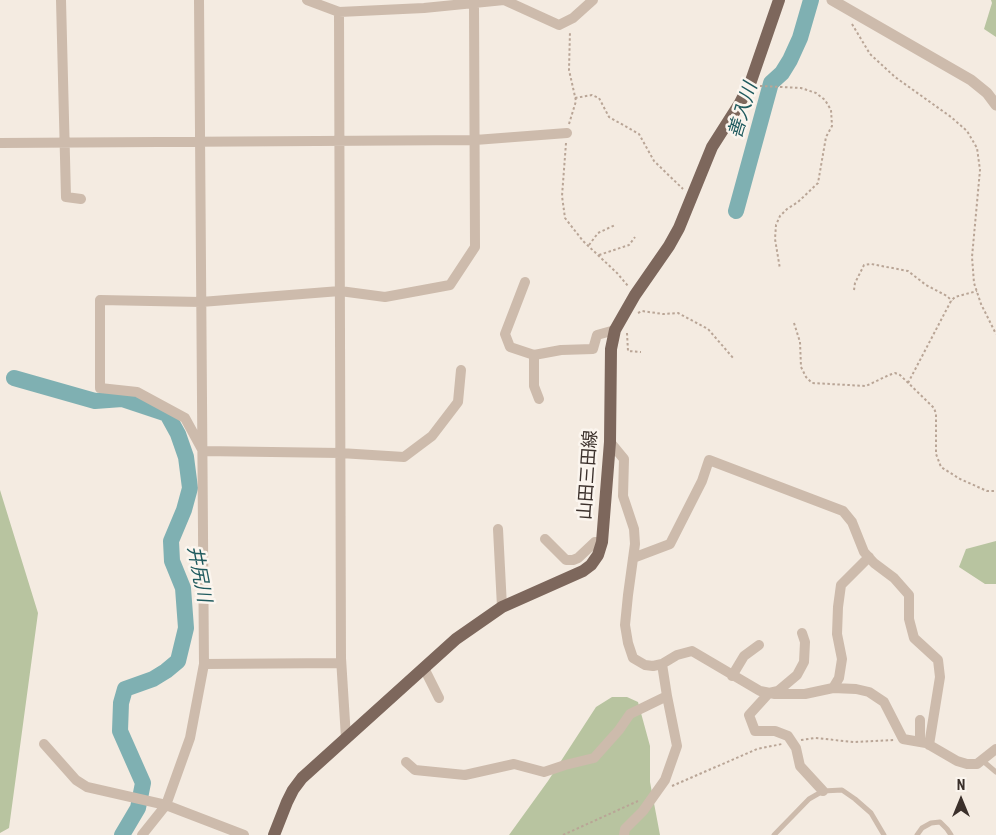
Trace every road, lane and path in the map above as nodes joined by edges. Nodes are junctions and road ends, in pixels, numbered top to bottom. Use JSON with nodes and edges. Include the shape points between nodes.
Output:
{"nodes":[{"id":1,"x":61,"y":0,"type":"edge"},
{"id":2,"x":200,"y":0,"type":"edge"},
{"id":3,"x":307,"y":0,"type":"edge"},
{"id":4,"x":593,"y":0,"type":"edge"},
{"id":5,"x":779,"y":0,"type":"edge"},
{"id":6,"x":832,"y":0,"type":"edge"},
{"id":7,"x":474,"y":3,"type":"junction"},
{"id":8,"x":852,"y":10,"type":"junction"},
{"id":9,"x":339,"y":12,"type":"junction"},
{"id":10,"x":751,"y":81,"type":"junction"},
{"id":11,"x":575,"y":98,"type":"dead end"},
{"id":12,"x":996,"y":105,"type":"edge"},
{"id":13,"x":567,"y":133,"type":"dead end"},
{"id":14,"x":475,"y":140,"type":"junction"},
{"id":15,"x":338,"y":141,"type":"junction"},
{"id":16,"x":0,"y":142,"type":"edge"},
{"id":17,"x":66,"y":142,"type":"junction"},
{"id":18,"x":200,"y":142,"type":"junction"},
{"id":19,"x":692,"y":196,"type":"junction"},
{"id":20,"x":81,"y":199,"type":"dead end"},
{"id":21,"x":615,"y":224,"type":"dead end"},
{"id":22,"x":635,"y":236,"type":"dead end"},
{"id":23,"x":589,"y":246,"type":"dead end"},
{"id":24,"x":599,"y":255,"type":"dead end"},
{"id":25,"x":780,"y":269,"type":"dead end"},
{"id":26,"x":525,"y":282,"type":"dead end"},
{"id":27,"x":854,"y":290,"type":"dead end"},
{"id":28,"x":340,"y":291,"type":"junction"},
{"id":29,"x":977,"y":291,"type":"junction"},
{"id":30,"x":952,"y":300,"type":"junction"},
{"id":31,"x":201,"y":302,"type":"junction"},
{"id":32,"x":636,"y":313,"type":"dead end"},
{"id":33,"x":794,"y":323,"type":"dead end"},
{"id":34,"x":615,"y":330,"type":"junction"},
{"id":35,"x":996,"y":334,"type":"edge"},
{"id":36,"x":534,"y":355,"type":"junction"},
{"id":37,"x":734,"y":359,"type":"dead end"},
{"id":38,"x":461,"y":370,"type":"dead end"},
{"id":39,"x":908,"y":383,"type":"junction"},
{"id":40,"x":539,"y":399,"type":"dead end"},
{"id":41,"x":610,"y":442,"type":"junction"},
{"id":42,"x":203,"y":451,"type":"junction"},
{"id":43,"x":340,"y":453,"type":"junction"},
{"id":44,"x":996,"y":491,"type":"edge"},
{"id":45,"x":498,"y":529,"type":"dead end"},
{"id":46,"x":545,"y":539,"type":"dead end"},
{"id":47,"x":602,"y":542,"type":"junction"},
{"id":48,"x":869,"y":557,"type":"junction"},
{"id":49,"x":633,"y":558,"type":"junction"},
{"id":50,"x":502,"y":607,"type":"junction"},
{"id":51,"x":802,"y":633,"type":"dead end"},
{"id":52,"x":759,"y":645,"type":"dead end"},
{"id":53,"x":341,"y":663,"type":"junction"},
{"id":54,"x":204,"y":664,"type":"junction"},
{"id":55,"x":662,"y":664,"type":"junction"},
{"id":56,"x":424,"y":668,"type":"junction"},
{"id":57,"x":732,"y":676,"type":"junction"},
{"id":58,"x":833,"y":688,"type":"junction"},
{"id":59,"x":769,"y":693,"type":"junction"},
{"id":60,"x":667,"y":696,"type":"junction"},
{"id":61,"x":439,"y":698,"type":"dead end"},
{"id":62,"x":920,"y":720,"type":"dead end"},
{"id":63,"x":346,"y":738,"type":"junction"},
{"id":64,"x":903,"y":739,"type":"junction"},
{"id":65,"x":796,"y":742,"type":"dead end"},
{"id":66,"x":924,"y":743,"type":"junction"},
{"id":67,"x":44,"y":744,"type":"dead end"},
{"id":68,"x":786,"y":744,"type":"dead end"},
{"id":69,"x":996,"y":749,"type":"edge"},
{"id":70,"x":983,"y":761,"type":"junction"},
{"id":71,"x":406,"y":762,"type":"dead end"},
{"id":72,"x":996,"y":772,"type":"edge"},
{"id":73,"x":670,"y":787,"type":"dead end"},
{"id":74,"x":823,"y":791,"type":"junction"},
{"id":75,"x":644,"y":799,"type":"dead end"},
{"id":76,"x":166,"y":805,"type":"junction"},
{"id":77,"x":142,"y":835,"type":"edge"},
{"id":78,"x":244,"y":835,"type":"edge"},
{"id":79,"x":274,"y":835,"type":"edge"},
{"id":80,"x":563,"y":835,"type":"edge"},
{"id":81,"x":624,"y":835,"type":"edge"},
{"id":82,"x":774,"y":835,"type":"edge"},
{"id":83,"x":884,"y":835,"type":"edge"},
{"id":84,"x":917,"y":835,"type":"edge"},
{"id":85,"x":951,"y":835,"type":"edge"}],
"edges":[{"from":1,"to":17,"type":"street"},
{"from":2,"to":18,"type":"street"},
{"from":3,"to":9,"type":"street"},
{"from":4,"to":7,"type":"street","via":[[574,18],[559,25],[504,0]]},
{"from":5,"to":10,"type":"main road","name":"山田三田線"},
{"from":6,"to":8,"type":"street"},
{"from":7,"to":9,"type":"street"},
{"from":7,"to":14,"type":"street"},
{"from":8,"to":12,"type":"street","via":[[971,80]]},
{"from":8,"to":29,"type":"path","via":[[849,16],[870,54],[967,131],[977,148],[980,170],[972,257]]},
{"from":9,"to":15,"type":"street"},
{"from":10,"to":19,"type":"main road","name":"山田三田線","via":[[712,147]]},
{"from":10,"to":25,"type":"path","via":[[761,87],[801,88],[816,93],[826,100],[831,110],[832,126],[826,137],[818,183],[787,209],[776,225]]},
{"from":11,"to":19,"type":"path","via":[[592,95],[599,98],[609,118],[639,134],[654,161]]},
{"from":13,"to":14,"type":"street"},
{"from":14,"to":15,"type":"street"},
{"from":14,"to":28,"type":"street","via":[[475,247],[450,285],[385,297]]},
{"from":15,"to":18,"type":"street"},
{"from":15,"to":28,"type":"street"},
{"from":16,"to":17,"type":"street"},
{"from":17,"to":18,"type":"street"},
{"from":17,"to":20,"type":"street","via":[[66,197]]},
{"from":18,"to":31,"type":"street"},
{"from":19,"to":34,"type":"main road","name":"山田三田線","via":[[669,246]]},
{"from":21,"to":23,"type":"path","via":[[598,233]]},
{"from":22,"to":24,"type":"path","via":[[629,245]]},
{"from":26,"to":36,"type":"street","via":[[506,334],[510,347]]},
{"from":27,"to":30,"type":"path","via":[[864,265],[871,264],[908,271]]},
{"from":28,"to":31,"type":"street"},
{"from":28,"to":43,"type":"street"},
{"from":29,"to":30,"type":"path"},
{"from":29,"to":35,"type":"path"},
{"from":30,"to":39,"type":"path"},
{"from":31,"to":42,"type":"street"},
{"from":31,"to":42,"type":"street","via":[[100,300],[100,388],[137,392],[186,418]]},
{"from":32,"to":37,"type":"path","via":[[678,313],[708,329]]},
{"from":33,"to":39,"type":"path","via":[[800,342],[801,367],[812,382],[866,386],[896,373]]},
{"from":34,"to":36,"type":"street","via":[[597,335],[593,349]]},
{"from":34,"to":41,"type":"main road","name":"山田三田線","via":[[611,349]]},
{"from":36,"to":40,"type":"street","via":[[534,386]]},
{"from":38,"to":43,"type":"street","via":[[458,402],[432,436],[404,457]]},
{"from":39,"to":44,"type":"path","via":[[934,408],[936,454],[941,467],[960,479],[988,491]]},
{"from":41,"to":47,"type":"main road","name":"山田三田線"},
{"from":41,"to":49,"type":"street","via":[[624,459],[623,496],[634,529]]},
{"from":42,"to":43,"type":"street"},
{"from":42,"to":54,"type":"street"},
{"from":43,"to":53,"type":"street"},
{"from":45,"to":50,"type":"street"},
{"from":46,"to":47,"type":"street","via":[[566,560],[578,558],[595,542]]},
{"from":47,"to":50,"type":"main road","name":"山田三田線","via":[[598,555],[584,571]]},
{"from":48,"to":49,"type":"street","via":[[843,511],[709,460],[670,544]]},
{"from":48,"to":58,"type":"street","via":[[842,585],[837,634],[842,659],[840,678]]},
{"from":48,"to":66,"type":"street","via":[[909,595],[909,619],[914,638],[938,660],[940,677]]},
{"from":49,"to":55,"type":"street","via":[[625,625],[628,643],[633,658],[645,665]]},
{"from":50,"to":56,"type":"main road","name":"山田三田線","via":[[463,634]]},
{"from":51,"to":59,"type":"street","via":[[804,662],[797,675],[778,691]]},
{"from":52,"to":57,"type":"street","via":[[744,656]]},
{"from":53,"to":54,"type":"street"},
{"from":53,"to":63,"type":"street"},
{"from":54,"to":76,"type":"street","via":[[190,738]]},
{"from":55,"to":57,"type":"street","via":[[692,651]]},
{"from":55,"to":60,"type":"street"},
{"from":56,"to":61,"type":"street"},
{"from":56,"to":63,"type":"main road","name":"山田三田線"},
{"from":57,"to":59,"type":"street"},
{"from":58,"to":59,"type":"street","via":[[805,694]]},
{"from":58,"to":64,"type":"street","via":[[869,692],[884,702]]},
{"from":59,"to":74,"type":"street","via":[[749,715],[756,731],[776,731],[788,736],[796,748],[800,766]]},
{"from":60,"to":71,"type":"street","via":[[630,714],[594,758],[544,772],[514,764],[465,774],[415,770]]},
{"from":60,"to":81,"type":"street","via":[[678,746],[665,780],[643,811],[625,828]]},
{"from":62,"to":66,"type":"street"},
{"from":63,"to":79,"type":"main road","name":"山田三田線","via":[[293,790]]},
{"from":64,"to":65,"type":"path","via":[[854,742],[815,738]]},
{"from":64,"to":66,"type":"street"},
{"from":66,"to":70,"type":"street","via":[[962,763],[978,764]]},
{"from":67,"to":76,"type":"street","via":[[76,780],[88,787]]},
{"from":68,"to":73,"type":"path","via":[[757,749]]},
{"from":69,"to":70,"type":"street"},
{"from":70,"to":72,"type":"lane"},
{"from":74,"to":82,"type":"lane","via":[[809,799]]},
{"from":74,"to":83,"type":"lane","via":[[842,790],[855,799],[871,813]]},
{"from":75,"to":80,"type":"path"},
{"from":76,"to":77,"type":"street"},
{"from":76,"to":78,"type":"street"},
{"from":84,"to":85,"type":"lane","via":[[922,828],[940,822]]}]}
